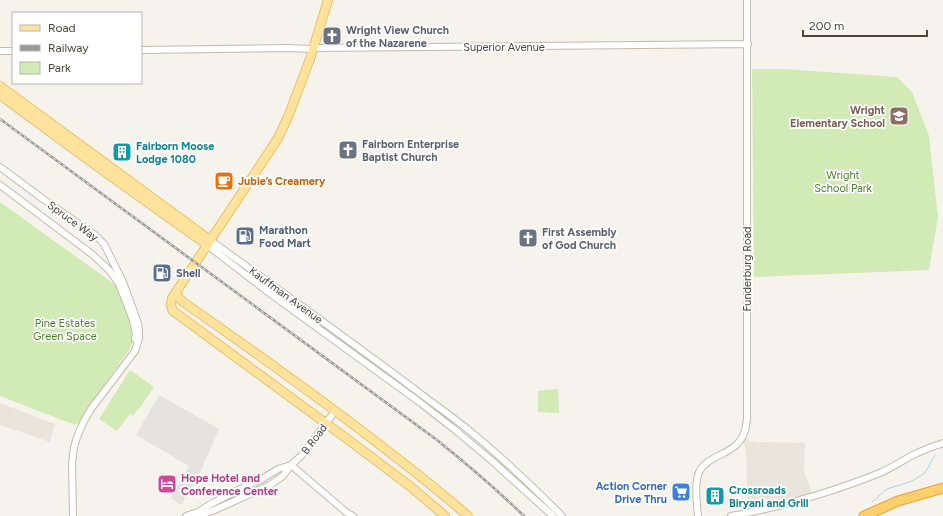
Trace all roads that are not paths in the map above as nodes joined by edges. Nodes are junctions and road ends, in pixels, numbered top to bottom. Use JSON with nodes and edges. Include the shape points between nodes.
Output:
{"nodes":[{"id":1,"x":328,"y":0,"type":"edge"},
{"id":2,"x":748,"y":0,"type":"edge"},
{"id":3,"x":748,"y":44,"type":"junction"},
{"id":4,"x":313,"y":49,"type":"junction"},
{"id":5,"x":142,"y":50,"type":"edge"},
{"id":6,"x":0,"y":51,"type":"edge"},
{"id":7,"x":12,"y":51,"type":"edge"},
{"id":8,"x":0,"y":86,"type":"edge"},
{"id":9,"x":0,"y":95,"type":"edge"},
{"id":10,"x":0,"y":167,"type":"edge"},
{"id":11,"x":0,"y":185,"type":"edge"},
{"id":12,"x":208,"y":243,"type":"junction"},
{"id":13,"x":177,"y":290,"type":"junction"},
{"id":14,"x":129,"y":358,"type":"junction"},
{"id":15,"x":335,"y":411,"type":"junction"},
{"id":16,"x":326,"y":423,"type":"junction"},
{"id":17,"x":943,"y":443,"type":"edge"},
{"id":18,"x":291,"y":465,"type":"junction"},
{"id":19,"x":943,"y":488,"type":"edge"},
{"id":20,"x":73,"y":516,"type":"edge"},
{"id":21,"x":186,"y":516,"type":"edge"},
{"id":22,"x":197,"y":516,"type":"edge"},
{"id":23,"x":353,"y":516,"type":"edge"},
{"id":24,"x":445,"y":516,"type":"edge"},
{"id":25,"x":468,"y":516,"type":"edge"},
{"id":26,"x":553,"y":516,"type":"edge"},
{"id":27,"x":562,"y":516,"type":"edge"},
{"id":28,"x":698,"y":516,"type":"edge"},
{"id":29,"x":731,"y":516,"type":"edge"},
{"id":30,"x":864,"y":516,"type":"edge"}],
"edges":[{"from":1,"to":4,"type":"main road"},
{"from":2,"to":3,"type":"street","name":"Funderburg Road"},
{"from":3,"to":4,"type":"street","name":"Superior Avenue"},
{"from":3,"to":28,"type":"street","name":"Funderburg Road","via":[[747,419],[745,431],[738,444],[707,463],[699,472],[696,484]]},
{"from":4,"to":5,"type":"street","name":"Superior Avenue"},
{"from":4,"to":12,"type":"main road","via":[[278,138]]},
{"from":6,"to":7,"type":"street"},
{"from":8,"to":12,"type":"main road","name":"Kauffman Avenue"},
{"from":9,"to":12,"type":"main road","name":"Kauffman Avenue"},
{"from":10,"to":14,"type":"street","name":"Spruce Way","via":[[104,244],[123,282],[138,323],[138,344]]},
{"from":11,"to":14,"type":"street","name":"Spruce Way","via":[[93,255],[110,271],[119,284],[133,320],[136,334]]},
{"from":12,"to":13,"type":"main road"},
{"from":12,"to":26,"type":"street","name":"Kauffman Avenue","via":[[268,292],[448,424]]},
{"from":12,"to":27,"type":"street","name":"Kauffman Avenue","via":[[349,340],[448,413],[508,464]]},
{"from":13,"to":15,"type":"main road","via":[[178,297],[183,302]]},
{"from":13,"to":16,"type":"main road","via":[[171,301],[173,311]]},
{"from":14,"to":20,"type":"street","name":"Spruce Way","via":[[91,409],[77,437],[72,463]]},
{"from":15,"to":16,"type":"street","name":"B Road"},
{"from":15,"to":25,"type":"main road"},
{"from":16,"to":18,"type":"street","name":"B Road"},
{"from":16,"to":24,"type":"main road"},
{"from":17,"to":29,"type":"street","via":[[918,452],[881,472],[840,487],[764,510]]},
{"from":18,"to":21,"type":"street","via":[[261,477]]},
{"from":18,"to":22,"type":"street","name":"B Road","via":[[283,476],[270,485]]},
{"from":18,"to":23,"type":"street"},
{"from":19,"to":30,"type":"highway","via":[[898,501]]}]}
